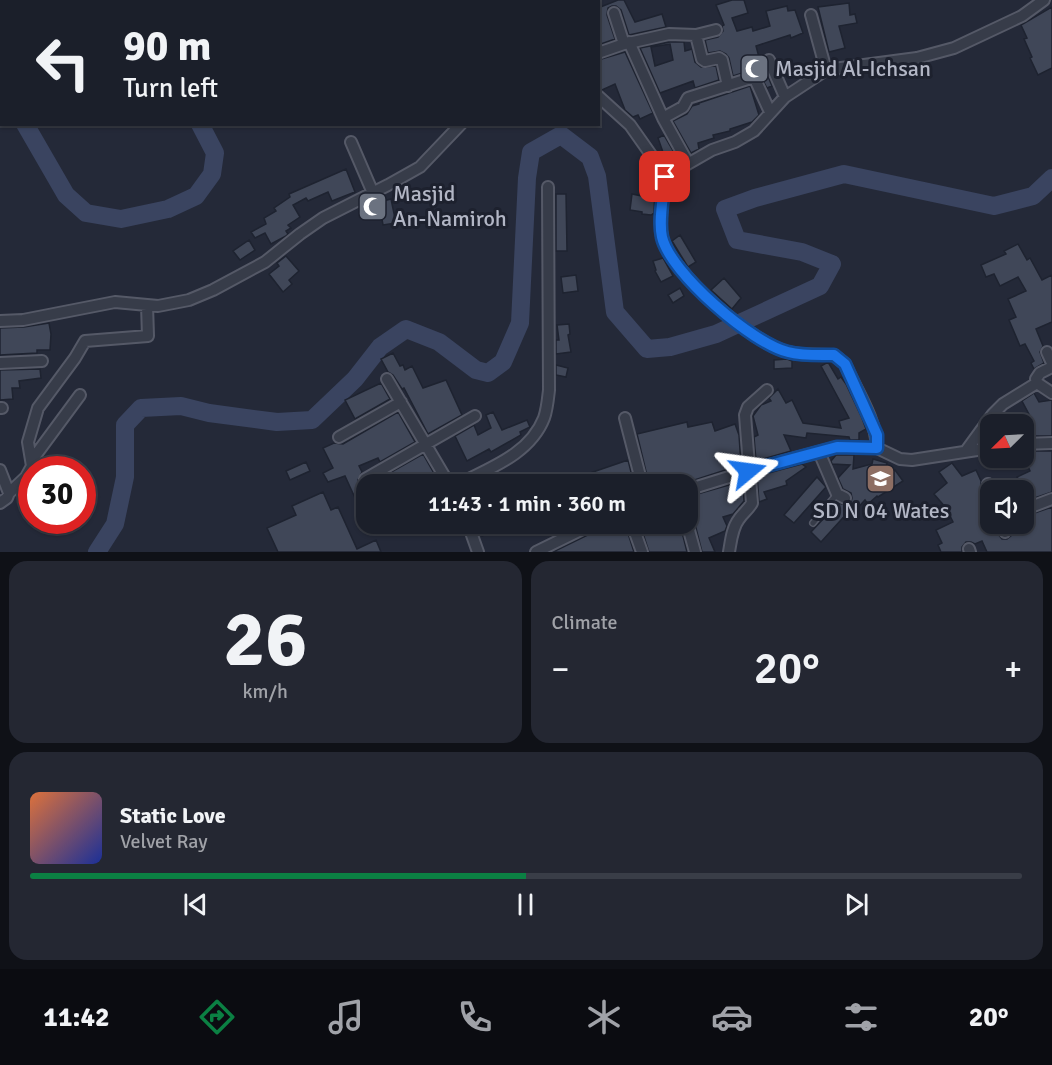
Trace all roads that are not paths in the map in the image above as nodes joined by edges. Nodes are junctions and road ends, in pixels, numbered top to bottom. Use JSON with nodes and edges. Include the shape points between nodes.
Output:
{"nodes":[{"id":1,"x":1044,"y":0,"type":"edge"},
{"id":2,"x":614,"y":13,"type":"dead end"},
{"id":3,"x":811,"y":15,"type":"dead end"},
{"id":4,"x":716,"y":30,"type":"dead end"},
{"id":5,"x":696,"y":35,"type":"junction"},
{"id":6,"x":626,"y":43,"type":"junction"},
{"id":7,"x":600,"y":52,"type":"edge"},
{"id":8,"x":769,"y":60,"type":"dead end"},
{"id":9,"x":826,"y":70,"type":"junction"},
{"id":10,"x":728,"y":87,"type":"junction"},
{"id":11,"x":786,"y":97,"type":"junction"},
{"id":12,"x":600,"y":98,"type":"edge"},
{"id":13,"x":770,"y":112,"type":"junction"},
{"id":14,"x":663,"y":118,"type":"junction"},
{"id":15,"x":459,"y":126,"type":"edge"},
{"id":16,"x":351,"y":142,"type":"dead end"},
{"id":17,"x":688,"y":163,"type":"junction"},
{"id":18,"x":665,"y":177,"type":"junction"},
{"id":19,"x":548,"y":187,"type":"dead end"},
{"id":20,"x":373,"y":193,"type":"junction"},
{"id":21,"x":147,"y":305,"type":"junction"},
{"id":22,"x":0,"y":321,"type":"edge"},
{"id":23,"x":42,"y":361,"type":"dead end"},
{"id":24,"x":1050,"y":361,"type":"edge"},
{"id":25,"x":0,"y":363,"type":"edge"},
{"id":26,"x":387,"y":379,"type":"dead end"},
{"id":27,"x":1037,"y":383,"type":"junction"},
{"id":28,"x":766,"y":390,"type":"dead end"},
{"id":29,"x":1052,"y":393,"type":"edge"},
{"id":30,"x":80,"y":395,"type":"dead end"},
{"id":31,"x":401,"y":402,"type":"junction"},
{"id":32,"x":475,"y":416,"type":"dead end"},
{"id":33,"x":625,"y":418,"type":"dead end"},
{"id":34,"x":339,"y":437,"type":"dead end"},
{"id":35,"x":1052,"y":443,"type":"edge"},
{"id":36,"x":1034,"y":444,"type":"edge"},
{"id":37,"x":426,"y":445,"type":"junction"},
{"id":38,"x":877,"y":448,"type":"junction"},
{"id":39,"x":980,"y":449,"type":"edge"},
{"id":40,"x":966,"y":451,"type":"junction"},
{"id":41,"x":819,"y":452,"type":"junction"},
{"id":42,"x":31,"y":456,"type":"edge"},
{"id":43,"x":35,"y":456,"type":"edge"},
{"id":44,"x":0,"y":470,"type":"edge"},
{"id":45,"x":748,"y":471,"type":"junction"},
{"id":46,"x":372,"y":474,"type":"edge"},
{"id":47,"x":443,"y":474,"type":"edge"},
{"id":48,"x":478,"y":474,"type":"edge"},
{"id":49,"x":639,"y":474,"type":"edge"},
{"id":50,"x":18,"y":485,"type":"edge"},
{"id":51,"x":698,"y":487,"type":"edge"},
{"id":52,"x":9,"y":493,"type":"junction"},
{"id":53,"x":841,"y":496,"type":"joint"},
{"id":54,"x":1052,"y":499,"type":"edge"},
{"id":55,"x":0,"y":503,"type":"edge"},
{"id":56,"x":1034,"y":506,"type":"edge"},
{"id":57,"x":813,"y":523,"type":"dead end"},
{"id":58,"x":472,"y":534,"type":"edge"},
{"id":59,"x":578,"y":534,"type":"edge"},
{"id":60,"x":636,"y":534,"type":"edge"},
{"id":61,"x":690,"y":534,"type":"edge"},
{"id":62,"x":557,"y":548,"type":"edge"},
{"id":63,"x":478,"y":552,"type":"edge"},
{"id":64,"x":536,"y":552,"type":"edge"},
{"id":65,"x":642,"y":552,"type":"edge"},
{"id":66,"x":695,"y":552,"type":"edge"},
{"id":67,"x":729,"y":552,"type":"edge"}],
"edges":[{"from":1,"to":9,"type":"street","via":[[1022,16],[954,48],[917,58]]},
{"from":2,"to":6,"type":"street"},
{"from":3,"to":9,"type":"street"},
{"from":4,"to":5,"type":"street"},
{"from":5,"to":6,"type":"street","via":[[669,34]]},
{"from":5,"to":10,"type":"street","via":[[702,59],[721,59]]},
{"from":6,"to":7,"type":"street"},
{"from":6,"to":14,"type":"street"},
{"from":8,"to":11,"type":"street"},
{"from":9,"to":11,"type":"street"},
{"from":10,"to":13,"type":"street","via":[[754,77]]},
{"from":10,"to":14,"type":"street","via":[[688,98],[684,107]]},
{"from":11,"to":13,"type":"street"},
{"from":12,"to":18,"type":"street","via":[[630,125]]},
{"from":13,"to":17,"type":"street","via":[[754,131]]},
{"from":14,"to":17,"type":"street"},
{"from":15,"to":20,"type":"street","via":[[420,167]]},
{"from":16,"to":20,"type":"street"},
{"from":17,"to":18,"type":"street"},
{"from":18,"to":38,"type":"street","via":[[662,237],[693,283],[752,335],[788,352],[834,355],[840,359],[870,418]]},
{"from":19,"to":48,"type":"street","via":[[549,390],[545,417],[519,452]]},
{"from":20,"to":21,"type":"street","via":[[324,218],[265,262],[213,290],[172,304]]},
{"from":21,"to":22,"type":"street","via":[[115,302]]},
{"from":21,"to":42,"type":"street","via":[[148,336],[85,341],[80,346],[38,408],[28,442]]},
{"from":23,"to":25,"type":"street"},
{"from":24,"to":27,"type":"street","via":[[1037,376]]},
{"from":26,"to":31,"type":"street"},
{"from":27,"to":29,"type":"street"},
{"from":27,"to":40,"type":"street","via":[[1003,404]]},
{"from":28,"to":45,"type":"street","via":[[748,406],[745,415]]},
{"from":30,"to":43,"type":"street"},
{"from":31,"to":34,"type":"street"},
{"from":31,"to":37,"type":"street"},
{"from":32,"to":37,"type":"street"},
{"from":33,"to":49,"type":"street"},
{"from":35,"to":36,"type":"street"},
{"from":37,"to":46,"type":"street"},
{"from":37,"to":47,"type":"street"},
{"from":38,"to":40,"type":"street","via":[[912,460]]},
{"from":38,"to":41,"type":"street","via":[[837,447]]},
{"from":39,"to":40,"type":"street"},
{"from":41,"to":45,"type":"street"},
{"from":41,"to":53,"type":"street"},
{"from":44,"to":52,"type":"street"},
{"from":45,"to":51,"type":"street"},
{"from":45,"to":67,"type":"street","via":[[752,503],[733,531]]},
{"from":50,"to":52,"type":"street"},
{"from":52,"to":55,"type":"street"},
{"from":53,"to":57,"type":"lane"},
{"from":54,"to":56,"type":"street"},
{"from":58,"to":63,"type":"street"},
{"from":59,"to":62,"type":"street"},
{"from":60,"to":65,"type":"street"},
{"from":61,"to":66,"type":"street"},
{"from":62,"to":64,"type":"street"}]}
